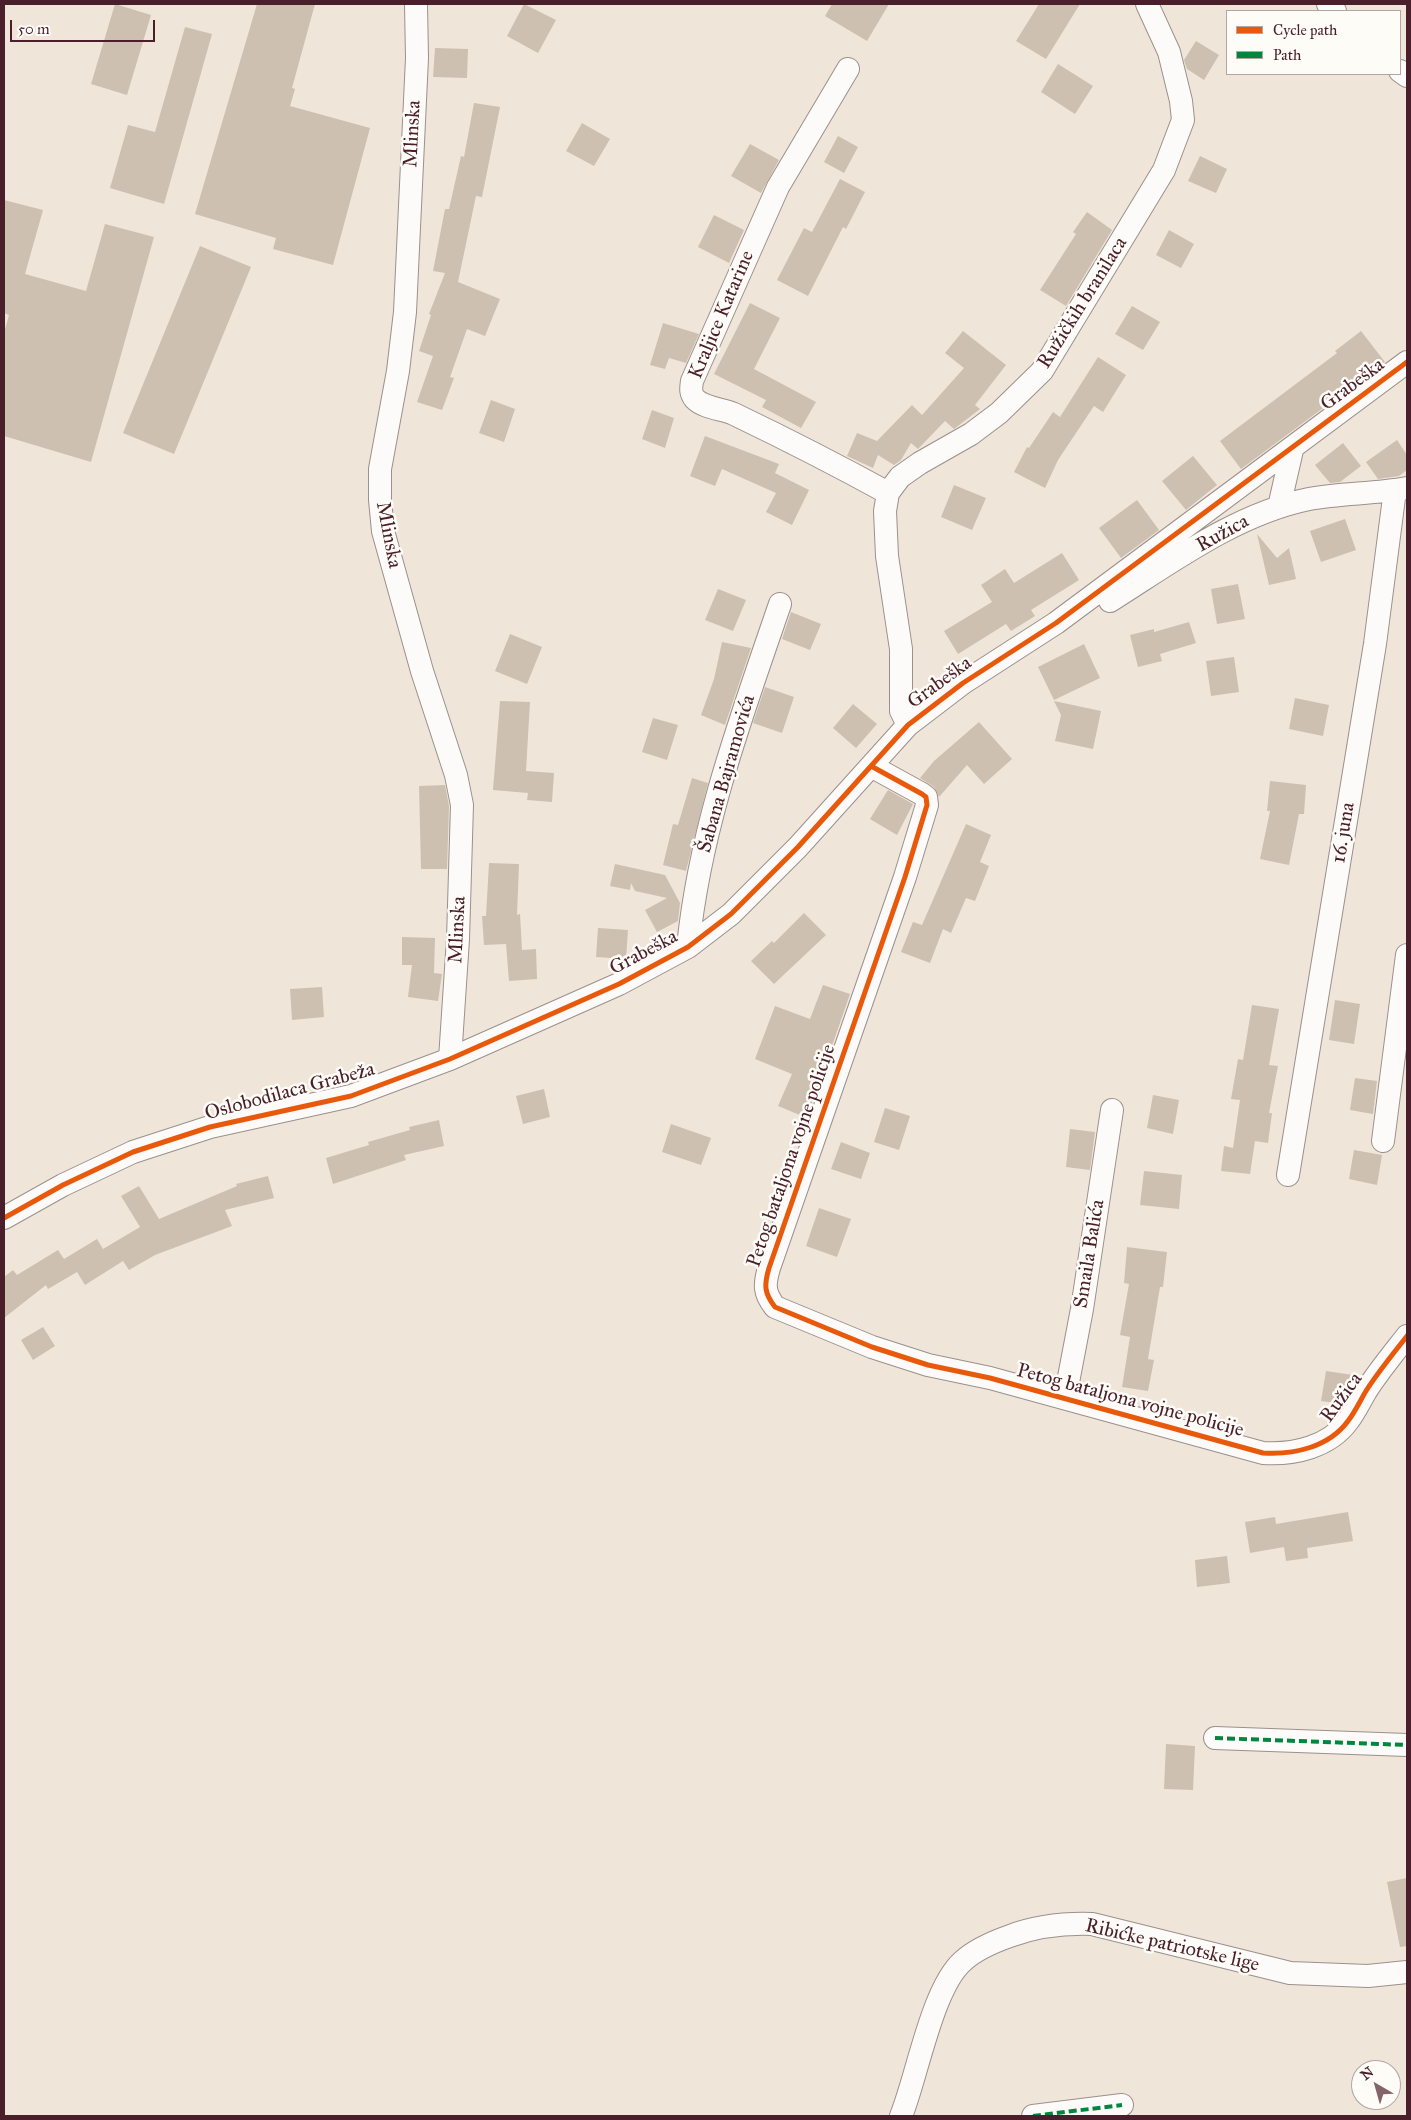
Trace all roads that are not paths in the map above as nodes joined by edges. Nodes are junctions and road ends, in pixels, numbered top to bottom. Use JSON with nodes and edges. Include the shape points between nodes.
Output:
{"nodes":[{"id":1,"x":416,"y":4,"type":"edge"},
{"id":2,"x":1147,"y":4,"type":"edge"},
{"id":3,"x":848,"y":69,"type":"dead end"},
{"id":4,"x":1407,"y":362,"type":"edge"},
{"id":5,"x":1292,"y":450,"type":"junction"},
{"id":6,"x":1401,"y":489,"type":"edge"},
{"id":7,"x":888,"y":493,"type":"junction"},
{"id":8,"x":1279,"y":507,"type":"junction"},
{"id":9,"x":780,"y":604,"type":"dead end"},
{"id":10,"x":1056,"y":624,"type":"junction"},
{"id":11,"x":908,"y":724,"type":"junction"},
{"id":12,"x":872,"y":766,"type":"junction"},
{"id":13,"x":688,"y":947,"type":"junction"},
{"id":14,"x":1406,"y":968,"type":"edge"},
{"id":15,"x":450,"y":1059,"type":"junction"},
{"id":16,"x":1112,"y":1110,"type":"dead end"},
{"id":17,"x":1383,"y":1141,"type":"dead end"},
{"id":18,"x":1288,"y":1175,"type":"dead end"},
{"id":19,"x":4,"y":1218,"type":"edge"},
{"id":20,"x":1407,"y":1336,"type":"edge"},
{"id":21,"x":1065,"y":1398,"type":"junction"},
{"id":22,"x":1283,"y":1454,"type":"joint"},
{"id":23,"x":1215,"y":1738,"type":"dead end"},
{"id":24,"x":1407,"y":1745,"type":"edge"},
{"id":25,"x":1407,"y":1972,"type":"edge"},
{"id":26,"x":1122,"y":2104,"type":"dead end"},
{"id":27,"x":901,"y":2116,"type":"edge"},
{"id":28,"x":1033,"y":2116,"type":"edge"}],
"edges":[{"from":1,"to":15,"type":"street","name":"Mlinska","via":[[417,58],[405,312],[380,469],[380,500],[383,531],[422,671],[452,758],[462,805]]},
{"from":2,"to":7,"type":"street","name":"Ružičkih branilaca","via":[[1169,52],[1183,120],[1164,170],[1042,371],[999,413],[971,434],[907,472]]},
{"from":3,"to":7,"type":"street","name":"Kraljice Katarine","via":[[778,188],[690,391],[701,403],[731,412]]},
{"from":4,"to":5,"type":"street","name":"Grabeška"},
{"from":5,"to":8,"type":"street"},
{"from":5,"to":10,"type":"street","name":"Grabeška"},
{"from":6,"to":8,"type":"street","name":"Ružica","via":[[1310,499]]},
{"from":6,"to":18,"type":"street","name":"16. juna"},
{"from":7,"to":11,"type":"street","via":[[885,511],[887,556],[901,649],[901,710]]},
{"from":8,"to":10,"type":"street","name":"Ružica","via":[[1231,527],[1076,622],[1064,626]]},
{"from":9,"to":13,"type":"street","name":"Šabana Bajramovića","via":[[716,799],[695,887]]},
{"from":10,"to":11,"type":"street","name":"Grabeška","via":[[963,683]]},
{"from":11,"to":12,"type":"street","name":"Grabeška"},
{"from":12,"to":13,"type":"street","name":"Grabeška","via":[[731,914]]},
{"from":12,"to":21,"type":"street","name":"Petog bataljona vojne policije","via":[[922,794],[927,805],[772,1258],[764,1286],[767,1297],[776,1307],[872,1347],[928,1366]]},
{"from":13,"to":15,"type":"street","name":"Grabeška","via":[[619,984]]},
{"from":14,"to":17,"type":"street"},
{"from":15,"to":19,"type":"street","name":"Oslobodilaca Grabeža","via":[[351,1096],[210,1127],[134,1152],[63,1185]]},
{"from":16,"to":21,"type":"street","name":"Smaila Balića"},
{"from":20,"to":22,"type":"street","name":"Ružica","via":[[1334,1436],[1317,1445]]},
{"from":21,"to":22,"type":"street","name":"Petog bataljona vojne policije","via":[[1263,1453]]},
{"from":23,"to":24,"type":"street"},
{"from":25,"to":27,"type":"street","name":"Ribićke patriotske lige","via":[[1368,1976],[1290,1972],[1092,1924],[1065,1923],[1032,1928],[990,1943],[962,1961],[952,1973],[921,2051]]},
{"from":26,"to":28,"type":"street"}]}
